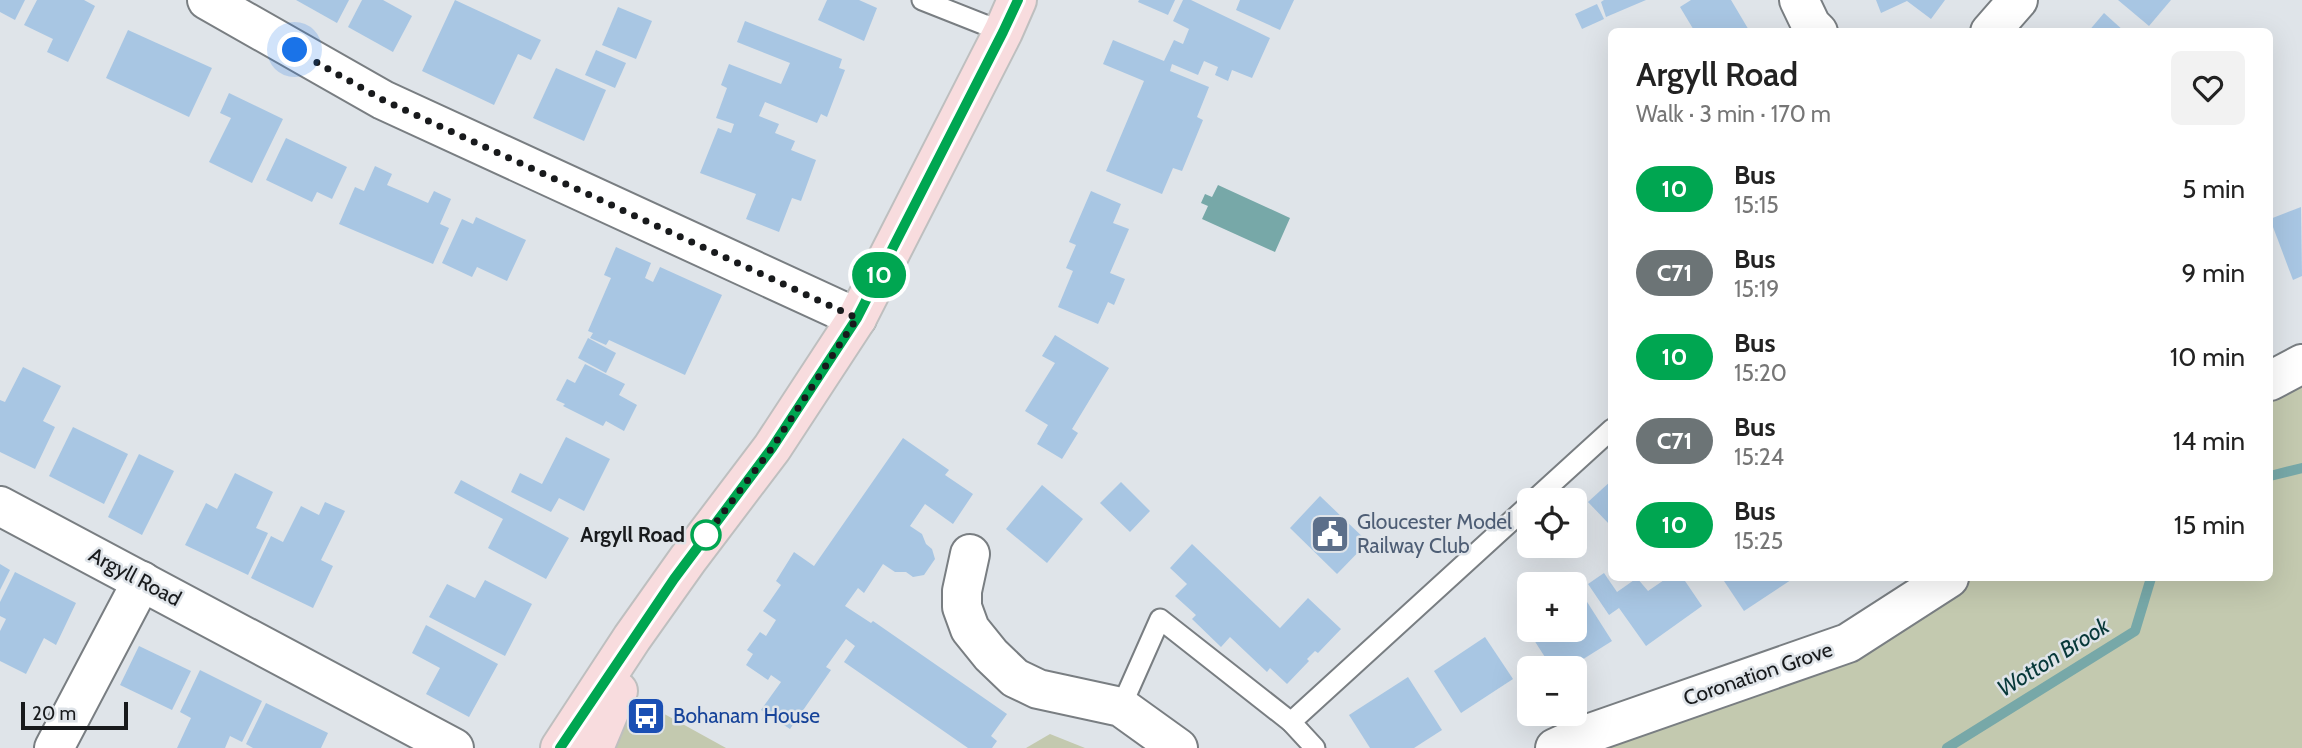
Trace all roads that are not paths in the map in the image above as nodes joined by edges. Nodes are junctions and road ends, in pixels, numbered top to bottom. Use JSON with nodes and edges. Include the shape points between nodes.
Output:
{"nodes":[{"id":1,"x":207,"y":0,"type":"edge"},
{"id":2,"x":922,"y":0,"type":"edge"},
{"id":3,"x":1799,"y":0,"type":"edge"},
{"id":4,"x":2018,"y":0,"type":"edge"},
{"id":5,"x":1010,"y":16,"type":"edge"},
{"id":6,"x":1814,"y":28,"type":"edge"},
{"id":7,"x":1994,"y":28,"type":"edge"},
{"id":8,"x":857,"y":318,"type":"junction"},
{"id":9,"x":2302,"y":364,"type":"edge"},
{"id":10,"x":2273,"y":380,"type":"edge"},
{"id":11,"x":1608,"y":433,"type":"edge"},
{"id":12,"x":1547,"y":488,"type":"edge"},
{"id":13,"x":0,"y":506,"type":"edge"},
{"id":14,"x":1517,"y":516,"type":"edge"},
{"id":15,"x":970,"y":554,"type":"dead end"},
{"id":16,"x":142,"y":581,"type":"junction"},
{"id":17,"x":1943,"y":581,"type":"edge"},
{"id":18,"x":632,"y":638,"type":"junction"},
{"id":19,"x":1121,"y":707,"type":"junction"},
{"id":20,"x":1291,"y":722,"type":"junction"},
{"id":21,"x":54,"y":748,"type":"edge"},
{"id":22,"x":454,"y":748,"type":"edge"},
{"id":23,"x":560,"y":748,"type":"edge"},
{"id":24,"x":594,"y":748,"type":"edge"},
{"id":25,"x":1178,"y":748,"type":"edge"},
{"id":26,"x":1315,"y":748,"type":"edge"},
{"id":27,"x":1555,"y":748,"type":"edge"}],
"edges":[{"from":1,"to":8,"type":"street","via":[[383,100]]},
{"from":2,"to":5,"type":"lane"},
{"from":3,"to":6,"type":"street"},
{"from":4,"to":7,"type":"street"},
{"from":5,"to":8,"type":"main road"},
{"from":8,"to":18,"type":"main road","via":[[772,448]]},
{"from":9,"to":10,"type":"street"},
{"from":11,"to":12,"type":"lane"},
{"from":13,"to":16,"type":"street","name":"Argyll Road"},
{"from":14,"to":20,"type":"lane"},
{"from":15,"to":19,"type":"street","via":[[962,607],[970,629],[991,655],[1015,678],[1038,689]]},
{"from":16,"to":21,"type":"street"},
{"from":16,"to":22,"type":"street","name":"Argyll Road"},
{"from":17,"to":27,"type":"street","name":"Coronation Grove","via":[[1848,643]]},
{"from":18,"to":23,"type":"main road"},
{"from":18,"to":24,"type":"main road","via":[[619,689]]},
{"from":19,"to":20,"type":"lane","via":[[1160,620]]},
{"from":19,"to":25,"type":"street"},
{"from":20,"to":26,"type":"lane"}]}
